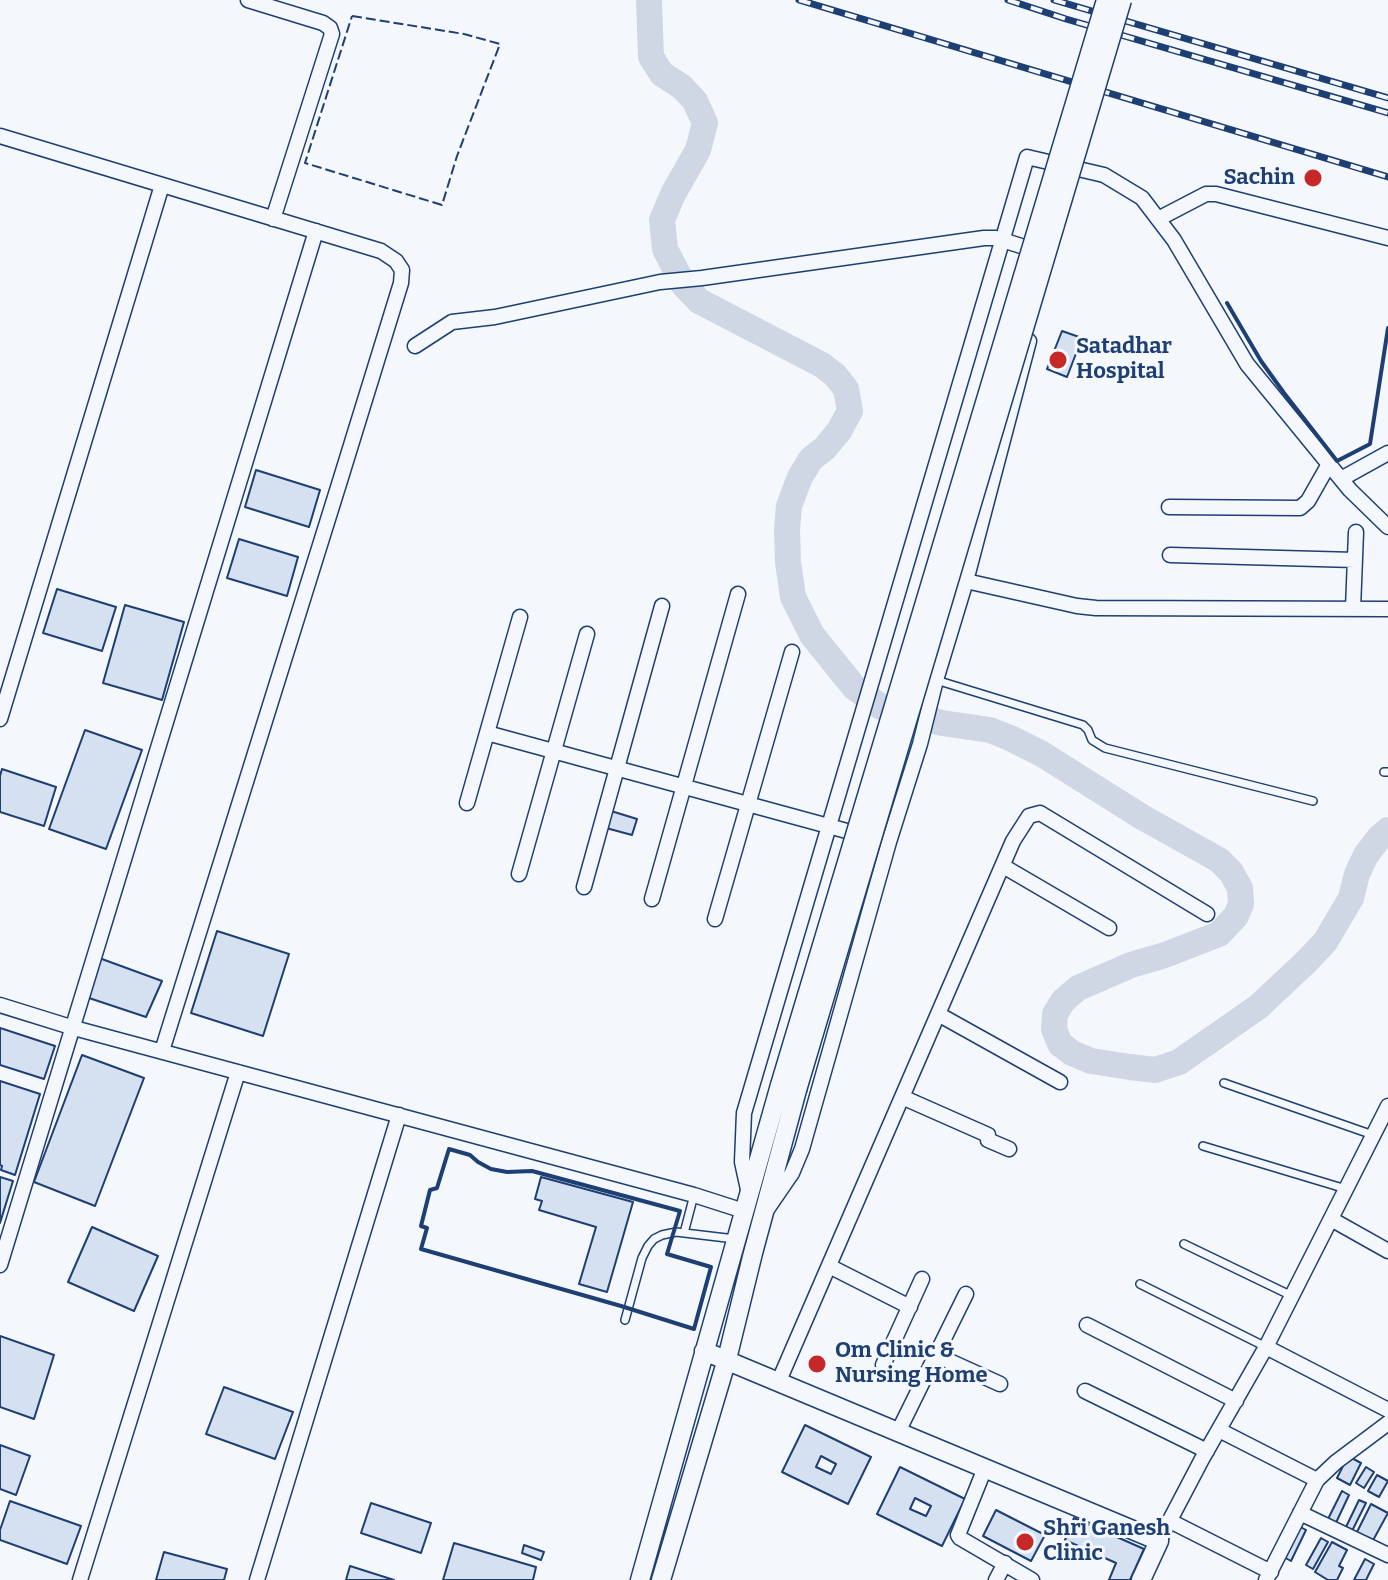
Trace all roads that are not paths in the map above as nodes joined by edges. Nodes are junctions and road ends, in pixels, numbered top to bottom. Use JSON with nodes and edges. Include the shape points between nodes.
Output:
{"nodes":[{"id":1,"x":248,"y":0,"type":"edge"},
{"id":2,"x":1106,"y":0,"type":"edge"},
{"id":3,"x":1122,"y":0,"type":"edge"},
{"id":4,"x":0,"y":136,"type":"edge"},
{"id":5,"x":1077,"y":169,"type":"junction"},
{"id":6,"x":162,"y":185,"type":"junction"},
{"id":7,"x":273,"y":219,"type":"junction"},
{"id":8,"x":1158,"y":219,"type":"junction"},
{"id":9,"x":316,"y":231,"type":"junction"},
{"id":10,"x":1388,"y":238,"type":"edge"},
{"id":11,"x":1002,"y":240,"type":"junction"},
{"id":12,"x":1051,"y":256,"type":"junction"},
{"id":13,"x":415,"y":346,"type":"dead end"},
{"id":14,"x":1388,"y":453,"type":"edge"},
{"id":15,"x":1329,"y":464,"type":"junction"},
{"id":16,"x":1341,"y":479,"type":"junction"},
{"id":17,"x":1169,"y":507,"type":"dead end"},
{"id":18,"x":1388,"y":527,"type":"edge"},
{"id":19,"x":1356,"y":532,"type":"dead end"},
{"id":20,"x":1170,"y":555,"type":"dead end"},
{"id":21,"x":1355,"y":560,"type":"junction"},
{"id":22,"x":966,"y":581,"type":"junction"},
{"id":23,"x":738,"y":594,"type":"dead end"},
{"id":24,"x":662,"y":606,"type":"dead end"},
{"id":25,"x":1353,"y":609,"type":"junction"},
{"id":26,"x":1388,"y":609,"type":"edge"},
{"id":27,"x":520,"y":617,"type":"dead end"},
{"id":28,"x":587,"y":634,"type":"dead end"},
{"id":29,"x":792,"y":652,"type":"dead end"},
{"id":30,"x":936,"y":684,"type":"junction"},
{"id":31,"x":0,"y":719,"type":"edge"},
{"id":32,"x":487,"y":733,"type":"junction"},
{"id":33,"x":554,"y":751,"type":"junction"},
{"id":34,"x":618,"y":769,"type":"junction"},
{"id":35,"x":684,"y":787,"type":"junction"},
{"id":36,"x":1313,"y":801,"type":"dead end"},
{"id":37,"x":467,"y":803,"type":"dead end"},
{"id":38,"x":747,"y":805,"type":"junction"},
{"id":39,"x":829,"y":827,"type":"junction"},
{"id":40,"x":889,"y":842,"type":"junction"},
{"id":41,"x":1003,"y":866,"type":"junction"},
{"id":42,"x":519,"y":874,"type":"dead end"},
{"id":43,"x":584,"y":887,"type":"dead end"},
{"id":44,"x":652,"y":899,"type":"dead end"},
{"id":45,"x":1207,"y":914,"type":"dead end"},
{"id":46,"x":715,"y":919,"type":"dead end"},
{"id":47,"x":1109,"y":928,"type":"dead end"},
{"id":48,"x":0,"y":1005,"type":"edge"},
{"id":49,"x":938,"y":1014,"type":"junction"},
{"id":50,"x":74,"y":1028,"type":"junction"},
{"id":51,"x":162,"y":1051,"type":"junction"},
{"id":52,"x":238,"y":1072,"type":"junction"},
{"id":53,"x":1060,"y":1082,"type":"dead end"},
{"id":54,"x":1224,"y":1083,"type":"dead end"},
{"id":55,"x":788,"y":1088,"type":"junction"},
{"id":56,"x":902,"y":1097,"type":"junction"},
{"id":57,"x":1388,"y":1106,"type":"edge"},
{"id":58,"x":399,"y":1115,"type":"junction"},
{"id":59,"x":1373,"y":1135,"type":"junction"},
{"id":60,"x":1203,"y":1146,"type":"dead end"},
{"id":61,"x":1009,"y":1149,"type":"dead end"},
{"id":62,"x":1346,"y":1189,"type":"junction"},
{"id":63,"x":694,"y":1195,"type":"junction"},
{"id":64,"x":746,"y":1202,"type":"junction"},
{"id":65,"x":764,"y":1215,"type":"junction"},
{"id":66,"x":1331,"y":1219,"type":"junction"},
{"id":67,"x":684,"y":1233,"type":"junction"},
{"id":68,"x":736,"y":1239,"type":"junction"},
{"id":69,"x":1184,"y":1244,"type":"dead end"},
{"id":70,"x":1388,"y":1251,"type":"edge"},
{"id":71,"x":0,"y":1265,"type":"edge"},
{"id":72,"x":829,"y":1266,"type":"junction"},
{"id":73,"x":922,"y":1279,"type":"dead end"},
{"id":74,"x":1140,"y":1284,"type":"dead end"},
{"id":75,"x":966,"y":1294,"type":"dead end"},
{"id":76,"x":1292,"y":1296,"type":"junction"},
{"id":77,"x":910,"y":1307,"type":"junction"},
{"id":78,"x":625,"y":1320,"type":"dead end"},
{"id":79,"x":1087,"y":1325,"type":"dead end"},
{"id":80,"x":1266,"y":1347,"type":"junction"},
{"id":81,"x":704,"y":1351,"type":"junction"},
{"id":82,"x":936,"y":1355,"type":"junction"},
{"id":83,"x":727,"y":1359,"type":"junction"},
{"id":84,"x":883,"y":1365,"type":"dead end"},
{"id":85,"x":778,"y":1383,"type":"junction"},
{"id":86,"x":1000,"y":1384,"type":"dead end"},
{"id":87,"x":1085,"y":1391,"type":"dead end"},
{"id":88,"x":1236,"y":1401,"type":"junction"},
{"id":89,"x":1387,"y":1407,"type":"edge"},
{"id":90,"x":1388,"y":1423,"type":"edge"},
{"id":91,"x":1219,"y":1430,"type":"junction"},
{"id":92,"x":898,"y":1432,"type":"junction"},
{"id":93,"x":1207,"y":1451,"type":"junction"},
{"id":94,"x":985,"y":1468,"type":"junction"},
{"id":95,"x":1317,"y":1480,"type":"junction"},
{"id":96,"x":1300,"y":1513,"type":"junction"},
{"id":97,"x":1170,"y":1521,"type":"junction"},
{"id":98,"x":1159,"y":1541,"type":"junction"},
{"id":99,"x":1388,"y":1555,"type":"edge"},
{"id":100,"x":1005,"y":1563,"type":"junction"},
{"id":101,"x":1268,"y":1576,"type":"edge"},
{"id":102,"x":80,"y":1580,"type":"edge"},
{"id":103,"x":257,"y":1580,"type":"edge"},
{"id":104,"x":640,"y":1580,"type":"edge"},
{"id":105,"x":661,"y":1580,"type":"edge"},
{"id":106,"x":996,"y":1580,"type":"edge"},
{"id":107,"x":1032,"y":1580,"type":"edge"},
{"id":108,"x":1141,"y":1580,"type":"edge"}],
"edges":[{"from":1,"to":7,"type":"street","via":[[323,23],[332,34]]},
{"from":2,"to":55,"type":"main road","bridge":true},
{"from":3,"to":55,"type":"main road","bridge":true},
{"from":4,"to":6,"type":"street"},
{"from":5,"to":8,"type":"street","via":[[1104,175],[1142,198]]},
{"from":5,"to":11,"type":"street","via":[[1027,157]]},
{"from":5,"to":12,"type":"street"},
{"from":6,"to":7,"type":"street"},
{"from":6,"to":31,"type":"street"},
{"from":7,"to":9,"type":"street"},
{"from":8,"to":10,"type":"street","via":[[1216,194]]},
{"from":8,"to":15,"type":"street","via":[[1247,364]]},
{"from":9,"to":50,"type":"street"},
{"from":9,"to":51,"type":"street","via":[[390,256],[402,270],[401,283]]},
{"from":11,"to":12,"type":"street"},
{"from":11,"to":13,"type":"street","via":[[984,238],[660,282],[452,322]]},
{"from":11,"to":39,"type":"street"},
{"from":12,"to":22,"type":"street"},
{"from":14,"to":16,"type":"street"},
{"from":15,"to":16,"type":"street"},
{"from":15,"to":17,"type":"street","via":[[1300,508]]},
{"from":16,"to":18,"type":"street"},
{"from":19,"to":21,"type":"street"},
{"from":20,"to":21,"type":"street"},
{"from":21,"to":25,"type":"street"},
{"from":22,"to":25,"type":"street","via":[[1096,608]]},
{"from":22,"to":30,"type":"street"},
{"from":23,"to":35,"type":"street"},
{"from":24,"to":34,"type":"street"},
{"from":25,"to":26,"type":"street"},
{"from":27,"to":32,"type":"street"},
{"from":28,"to":33,"type":"street"},
{"from":29,"to":38,"type":"street"},
{"from":30,"to":36,"type":"lane","via":[[1083,725],[1105,748]]},
{"from":30,"to":40,"type":"street"},
{"from":32,"to":33,"type":"street"},
{"from":32,"to":37,"type":"street"},
{"from":33,"to":34,"type":"street"},
{"from":33,"to":42,"type":"street"},
{"from":34,"to":35,"type":"street"},
{"from":34,"to":43,"type":"street"},
{"from":35,"to":38,"type":"street"},
{"from":35,"to":44,"type":"street"},
{"from":38,"to":39,"type":"street"},
{"from":38,"to":46,"type":"street"},
{"from":39,"to":40,"type":"street"},
{"from":39,"to":64,"type":"street","via":[[744,1113]]},
{"from":40,"to":65,"type":"street","via":[[802,1149]]},
{"from":41,"to":45,"type":"street","via":[[1029,816],[1040,813]]},
{"from":41,"to":47,"type":"street"},
{"from":41,"to":49,"type":"street"},
{"from":48,"to":50,"type":"street"},
{"from":49,"to":53,"type":"street"},
{"from":49,"to":56,"type":"street"},
{"from":50,"to":51,"type":"street"},
{"from":50,"to":71,"type":"street"},
{"from":51,"to":52,"type":"street"},
{"from":52,"to":58,"type":"street"},
{"from":52,"to":102,"type":"street"},
{"from":54,"to":59,"type":"lane"},
{"from":55,"to":64,"type":"main road"},
{"from":55,"to":65,"type":"main road"},
{"from":56,"to":61,"type":"street"},
{"from":56,"to":72,"type":"street"},
{"from":57,"to":59,"type":"street"},
{"from":58,"to":63,"type":"street"},
{"from":58,"to":103,"type":"street"},
{"from":59,"to":62,"type":"street"},
{"from":60,"to":62,"type":"lane"},
{"from":62,"to":66,"type":"street"},
{"from":63,"to":64,"type":"street"},
{"from":63,"to":67,"type":"lane"},
{"from":64,"to":68,"type":"main road"},
{"from":65,"to":83,"type":"main road"},
{"from":66,"to":70,"type":"street"},
{"from":66,"to":76,"type":"street"},
{"from":67,"to":68,"type":"lane"},
{"from":67,"to":78,"type":"lane","via":[[662,1235],[648,1246]]},
{"from":68,"to":81,"type":"main road"},
{"from":69,"to":76,"type":"lane"},
{"from":72,"to":77,"type":"street"},
{"from":72,"to":85,"type":"street"},
{"from":73,"to":77,"type":"street"},
{"from":74,"to":80,"type":"lane"},
{"from":75,"to":82,"type":"street"},
{"from":76,"to":80,"type":"street"},
{"from":77,"to":84,"type":"street"},
{"from":79,"to":88,"type":"street"},
{"from":80,"to":88,"type":"street"},
{"from":80,"to":89,"type":"street"},
{"from":81,"to":83,"type":"main road"},
{"from":81,"to":104,"type":"main road"},
{"from":82,"to":86,"type":"street"},
{"from":82,"to":92,"type":"street"},
{"from":83,"to":85,"type":"main road"},
{"from":83,"to":105,"type":"main road"},
{"from":85,"to":92,"type":"main road"},
{"from":87,"to":93,"type":"street"},
{"from":88,"to":91,"type":"street"},
{"from":90,"to":95,"type":"street"},
{"from":91,"to":93,"type":"street"},
{"from":91,"to":95,"type":"street"},
{"from":92,"to":94,"type":"main road"},
{"from":93,"to":97,"type":"street"},
{"from":94,"to":98,"type":"main road"},
{"from":94,"to":100,"type":"street","via":[[958,1535]]},
{"from":95,"to":96,"type":"street"},
{"from":96,"to":99,"type":"street"},
{"from":96,"to":101,"type":"street"},
{"from":97,"to":98,"type":"street"},
{"from":97,"to":101,"type":"street"},
{"from":98,"to":108,"type":"main road"},
{"from":100,"to":106,"type":"street"},
{"from":100,"to":107,"type":"street"}]}
